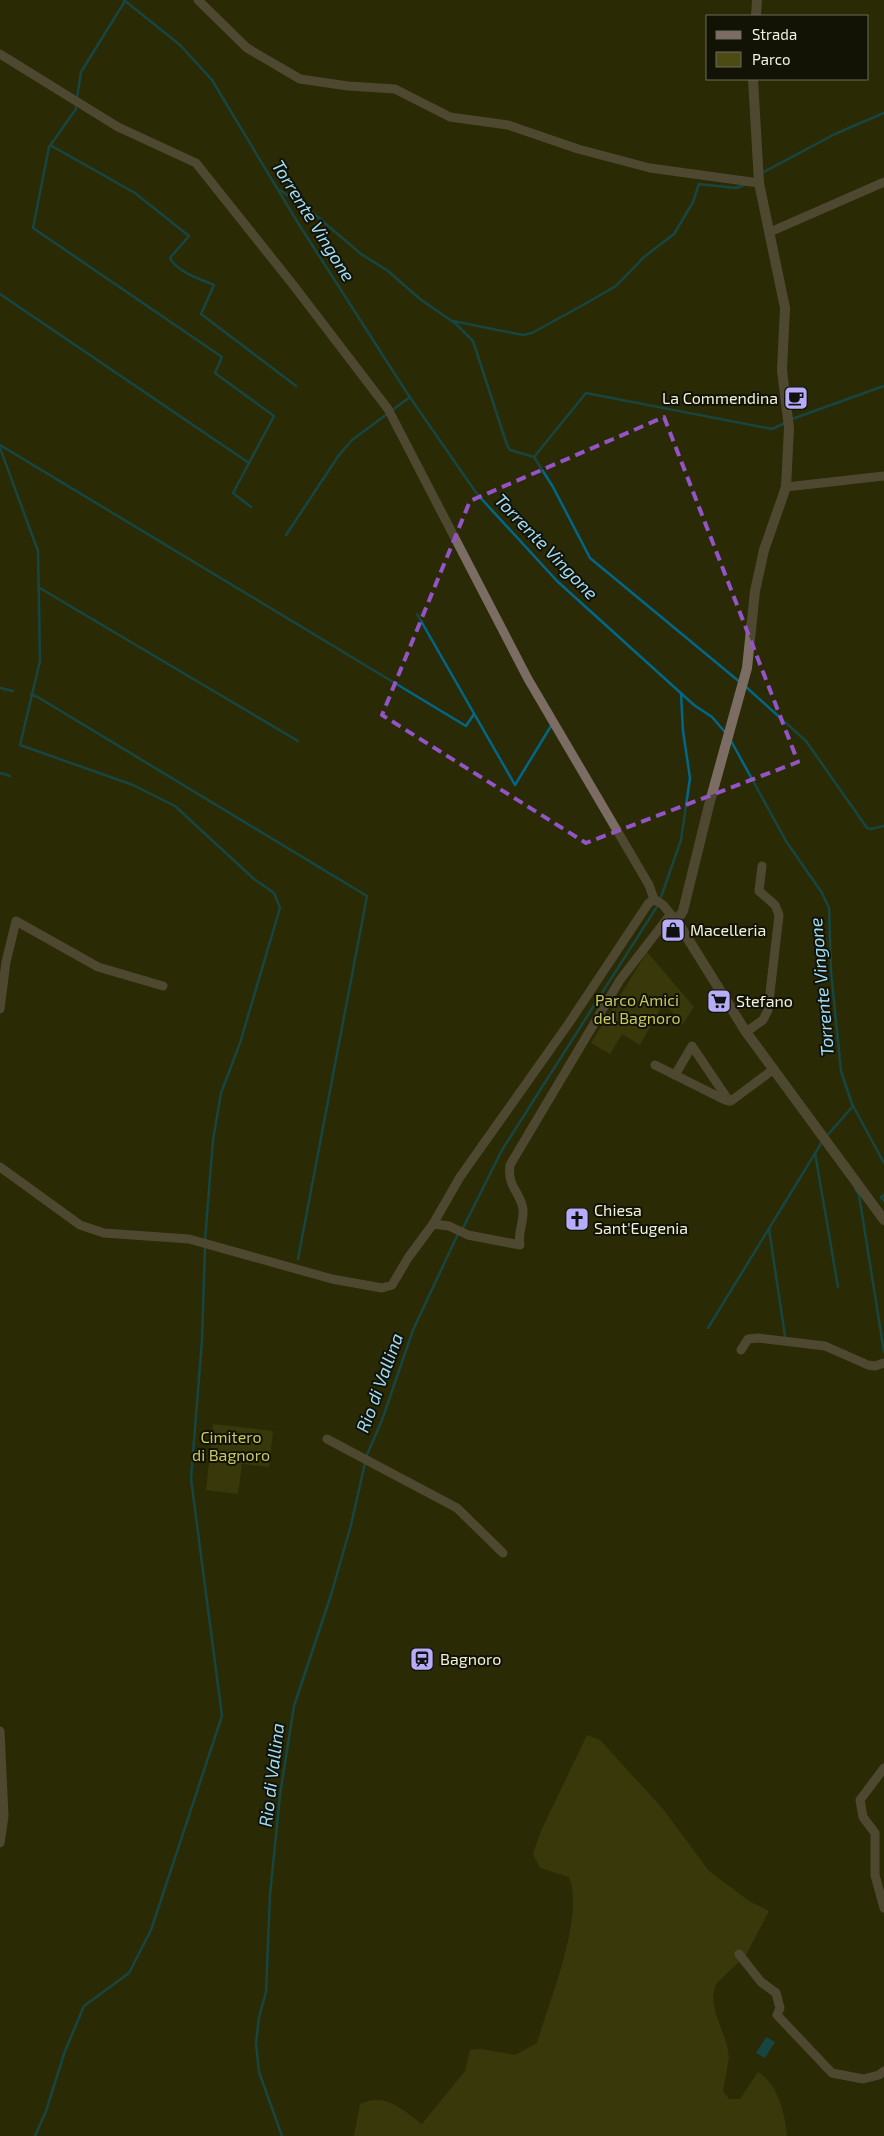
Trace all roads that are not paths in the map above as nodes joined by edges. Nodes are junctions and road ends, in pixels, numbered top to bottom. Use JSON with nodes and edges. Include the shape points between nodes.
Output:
{"nodes":[{"id":1,"x":198,"y":0,"type":"edge"},
{"id":2,"x":757,"y":0,"type":"edge"},
{"id":3,"x":756,"y":15,"type":"edge"},
{"id":4,"x":0,"y":54,"type":"edge"},
{"id":5,"x":752,"y":80,"type":"edge"},
{"id":6,"x":884,"y":182,"type":"edge"},
{"id":7,"x":759,"y":183,"type":"junction"},
{"id":8,"x":770,"y":232,"type":"junction"},
{"id":9,"x":884,"y":476,"type":"edge"},
{"id":10,"x":786,"y":487,"type":"junction"},
{"id":11,"x":762,"y":866,"type":"dead end"},
{"id":12,"x":658,"y":901,"type":"junction"},
{"id":13,"x":672,"y":916,"type":"junction"},
{"id":14,"x":163,"y":986,"type":"dead end"},
{"id":15,"x":0,"y":1009,"type":"edge"},
{"id":16,"x":746,"y":1032,"type":"junction"},
{"id":17,"x":655,"y":1065,"type":"dead end"},
{"id":18,"x":774,"y":1070,"type":"junction"},
{"id":19,"x":675,"y":1075,"type":"junction"},
{"id":20,"x":729,"y":1101,"type":"junction"},
{"id":21,"x":0,"y":1167,"type":"edge"},
{"id":22,"x":884,"y":1220,"type":"edge"},
{"id":23,"x":433,"y":1224,"type":"junction"},
{"id":24,"x":741,"y":1350,"type":"dead end"},
{"id":25,"x":884,"y":1363,"type":"edge"},
{"id":26,"x":328,"y":1439,"type":"dead end"},
{"id":27,"x":503,"y":1553,"type":"dead end"},
{"id":28,"x":0,"y":1731,"type":"edge"},
{"id":29,"x":884,"y":1768,"type":"edge"},
{"id":30,"x":0,"y":1843,"type":"edge"},
{"id":31,"x":884,"y":1908,"type":"edge"},
{"id":32,"x":739,"y":1954,"type":"dead end"},
{"id":33,"x":884,"y":2071,"type":"edge"}],
"edges":[{"from":1,"to":7,"type":"street","via":[[247,48],[300,79],[396,90],[450,117],[508,125],[578,149],[650,168]]},
{"from":2,"to":3,"type":"street"},
{"from":4,"to":12,"type":"street","via":[[118,127],[196,163],[294,286],[388,410],[528,679]]},
{"from":5,"to":7,"type":"street"},
{"from":6,"to":8,"type":"street"},
{"from":7,"to":8,"type":"street"},
{"from":8,"to":10,"type":"street","via":[[785,308],[782,370],[789,428]]},
{"from":9,"to":10,"type":"street"},
{"from":10,"to":13,"type":"street","via":[[764,550],[755,591],[747,668],[683,911],[680,916]]},
{"from":11,"to":16,"type":"street","via":[[759,891],[775,905],[779,915],[768,1010],[763,1020]]},
{"from":12,"to":13,"type":"street"},
{"from":12,"to":23,"type":"street","via":[[648,904],[460,1177]]},
{"from":13,"to":16,"type":"street"},
{"from":13,"to":23,"type":"street","via":[[620,980],[510,1165],[508,1177],[523,1207],[520,1245],[496,1242]]},
{"from":14,"to":15,"type":"street","via":[[98,967],[16,921],[6,962]]},
{"from":16,"to":18,"type":"street"},
{"from":17,"to":19,"type":"street"},
{"from":18,"to":20,"type":"street"},
{"from":18,"to":22,"type":"street"},
{"from":19,"to":20,"type":"street"},
{"from":19,"to":20,"type":"street","via":[[692,1046]]},
{"from":21,"to":23,"type":"street","via":[[80,1225],[104,1233],[189,1238],[332,1279],[382,1288],[392,1285]]},
{"from":24,"to":25,"type":"street","via":[[748,1339],[758,1338],[825,1346],[868,1365]]},
{"from":26,"to":27,"type":"street","via":[[457,1508]]},
{"from":28,"to":30,"type":"street","via":[[4,1816]]},
{"from":29,"to":31,"type":"street","via":[[860,1800],[863,1817],[875,1833],[875,1875]]},
{"from":32,"to":33,"type":"street","via":[[761,1982],[776,1993],[780,2008],[777,2016],[832,2073],[863,2080]]}]}
